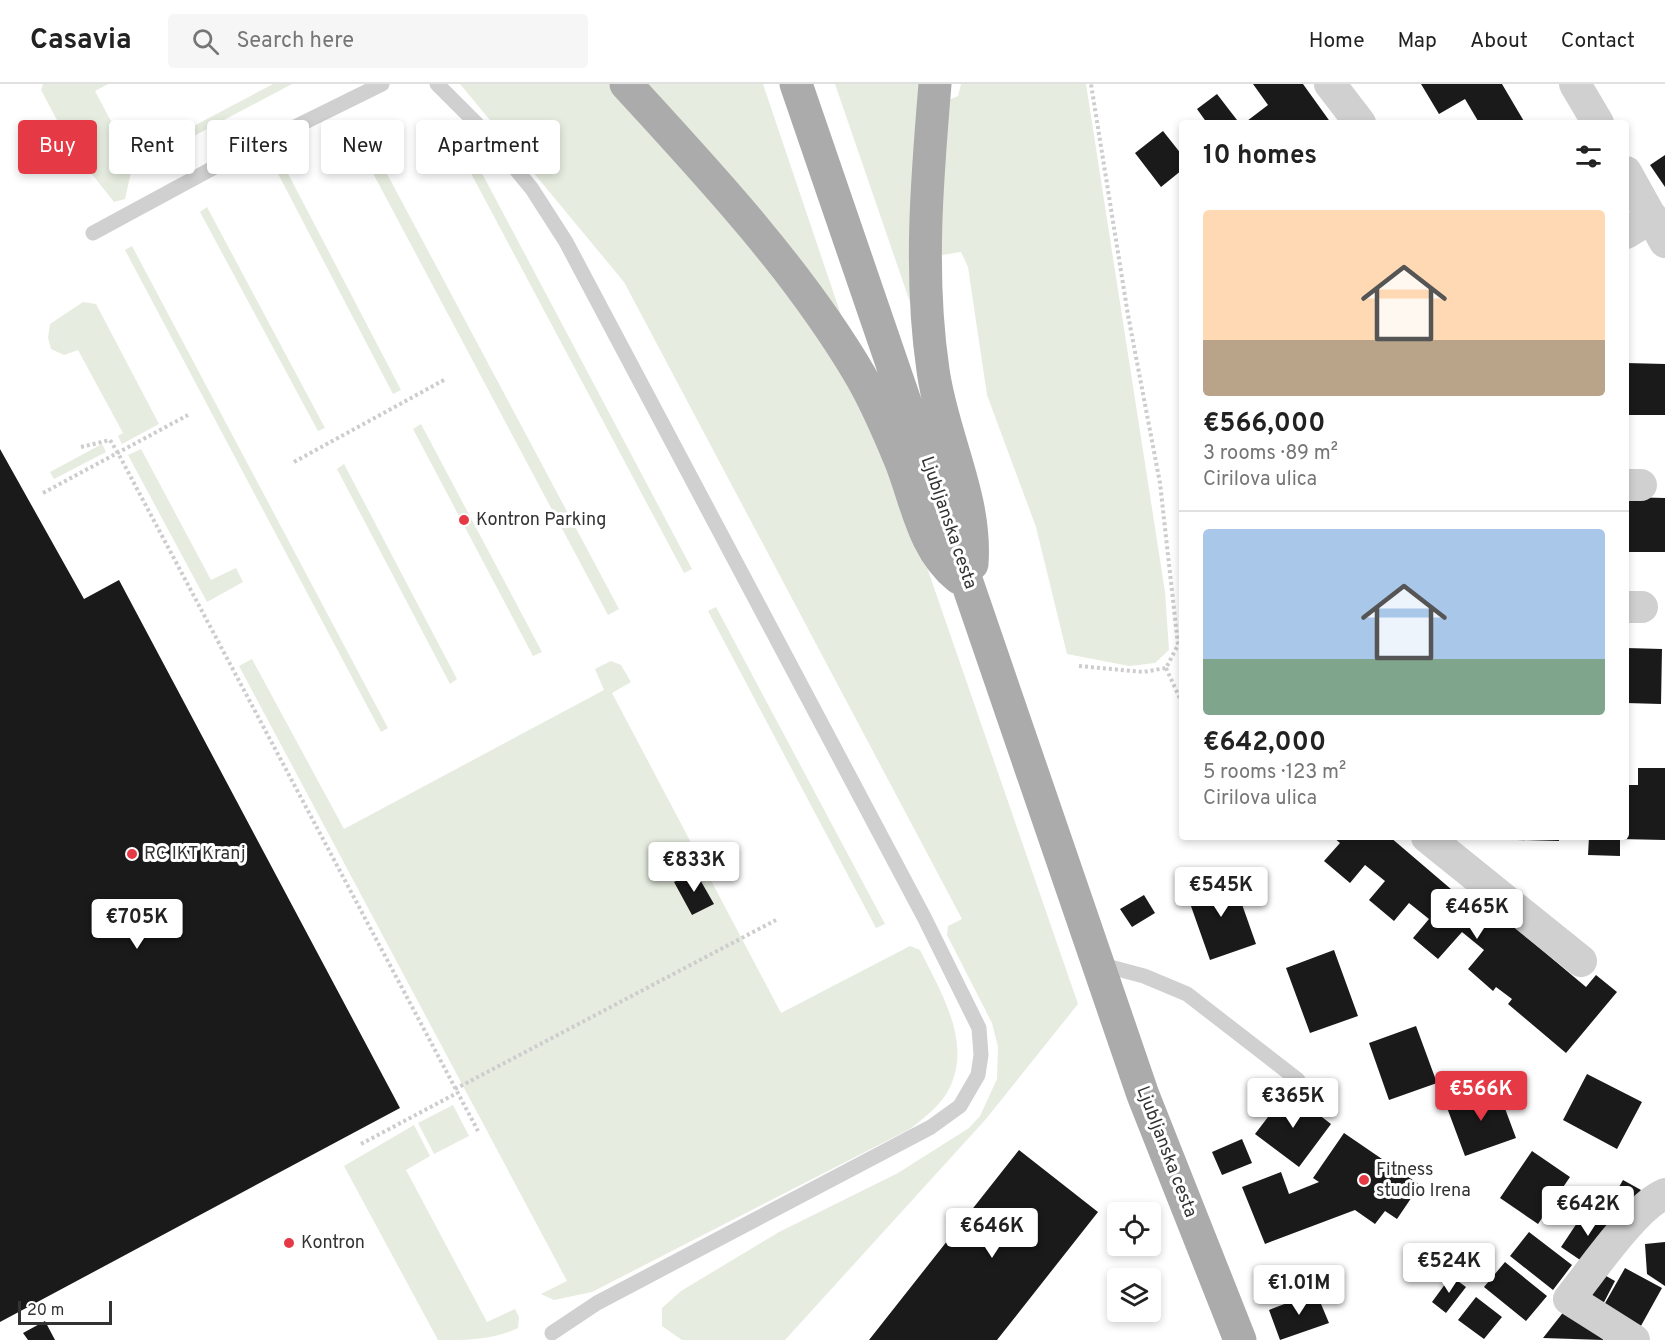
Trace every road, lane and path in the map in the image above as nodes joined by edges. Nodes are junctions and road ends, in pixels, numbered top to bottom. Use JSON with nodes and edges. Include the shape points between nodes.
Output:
{"nodes":[{"id":1,"x":382,"y":84,"type":"edge"},
{"id":2,"x":437,"y":84,"type":"edge"},
{"id":3,"x":626,"y":84,"type":"edge"},
{"id":4,"x":796,"y":84,"type":"edge"},
{"id":5,"x":935,"y":84,"type":"edge"},
{"id":6,"x":1092,"y":84,"type":"edge"},
{"id":7,"x":1330,"y":84,"type":"edge"},
{"id":8,"x":1575,"y":84,"type":"edge"},
{"id":9,"x":1358,"y":120,"type":"edge"},
{"id":10,"x":1596,"y":120,"type":"edge"},
{"id":11,"x":1629,"y":180,"type":"edge"},
{"id":12,"x":1648,"y":231,"type":"edge"},
{"id":13,"x":93,"y":233,"type":"dead end"},
{"id":14,"x":444,"y":380,"type":"dead end"},
{"id":15,"x":188,"y":415,"type":"dead end"},
{"id":16,"x":81,"y":447,"type":"dead end"},
{"id":17,"x":118,"y":453,"type":"junction"},
{"id":18,"x":294,"y":462,"type":"dead end"},
{"id":19,"x":43,"y":493,"type":"dead end"},
{"id":20,"x":970,"y":587,"type":"junction"},
{"id":21,"x":1078,"y":666,"type":"dead end"},
{"id":22,"x":1166,"y":668,"type":"junction"},
{"id":23,"x":1179,"y":696,"type":"edge"},
{"id":24,"x":1442,"y":843,"type":"edge"},
{"id":25,"x":776,"y":920,"type":"dead end"},
{"id":26,"x":1581,"y":961,"type":"dead end"},
{"id":27,"x":1097,"y":963,"type":"junction"},
{"id":28,"x":1298,"y":1080,"type":"dead end"},
{"id":29,"x":456,"y":1091,"type":"junction"},
{"id":30,"x":478,"y":1131,"type":"dead end"},
{"id":31,"x":362,"y":1144,"type":"dead end"},
{"id":32,"x":1665,"y":1194,"type":"edge"},
{"id":33,"x":552,"y":1333,"type":"dead end"},
{"id":34,"x":1240,"y":1340,"type":"edge"},
{"id":35,"x":1634,"y":1340,"type":"edge"}],
"edges":[{"from":1,"to":13,"type":"lane","via":[[226,161]]},
{"from":2,"to":33,"type":"lane","via":[[488,135],[525,180],[566,242],[919,906],[979,1028],[978,1076],[960,1106],[946,1117],[597,1303]]},
{"from":3,"to":20,"type":"main road","via":[[769,248],[825,320],[875,404],[901,462],[928,542]]},
{"from":4,"to":20,"type":"main road","name":"Ljubljanska cesta"},
{"from":5,"to":20,"type":"main road","via":[[925,240],[933,368],[942,416],[970,512]]},
{"from":6,"to":22,"type":"path","via":[[1161,494],[1178,645]]},
{"from":7,"to":9,"type":"street"},
{"from":8,"to":10,"type":"street"},
{"from":11,"to":12,"type":"street"},
{"from":14,"to":18,"type":"path"},
{"from":15,"to":17,"type":"path"},
{"from":16,"to":17,"type":"path","via":[[110,440]]},
{"from":17,"to":19,"type":"path"},
{"from":17,"to":29,"type":"path"},
{"from":20,"to":27,"type":"main road","name":"Ljubljanska cesta"},
{"from":21,"to":22,"type":"path","via":[[1132,672]]},
{"from":22,"to":23,"type":"path"},
{"from":24,"to":26,"type":"street"},
{"from":25,"to":29,"type":"path"},
{"from":27,"to":28,"type":"lane","via":[[1144,976],[1187,994]]},
{"from":27,"to":34,"type":"main road","name":"Ljubljanska cesta","via":[[1143,1095]]},
{"from":29,"to":30,"type":"path"},
{"from":29,"to":31,"type":"path"},
{"from":32,"to":35,"type":"street","via":[[1654,1198],[1631,1223],[1569,1299]]}]}
